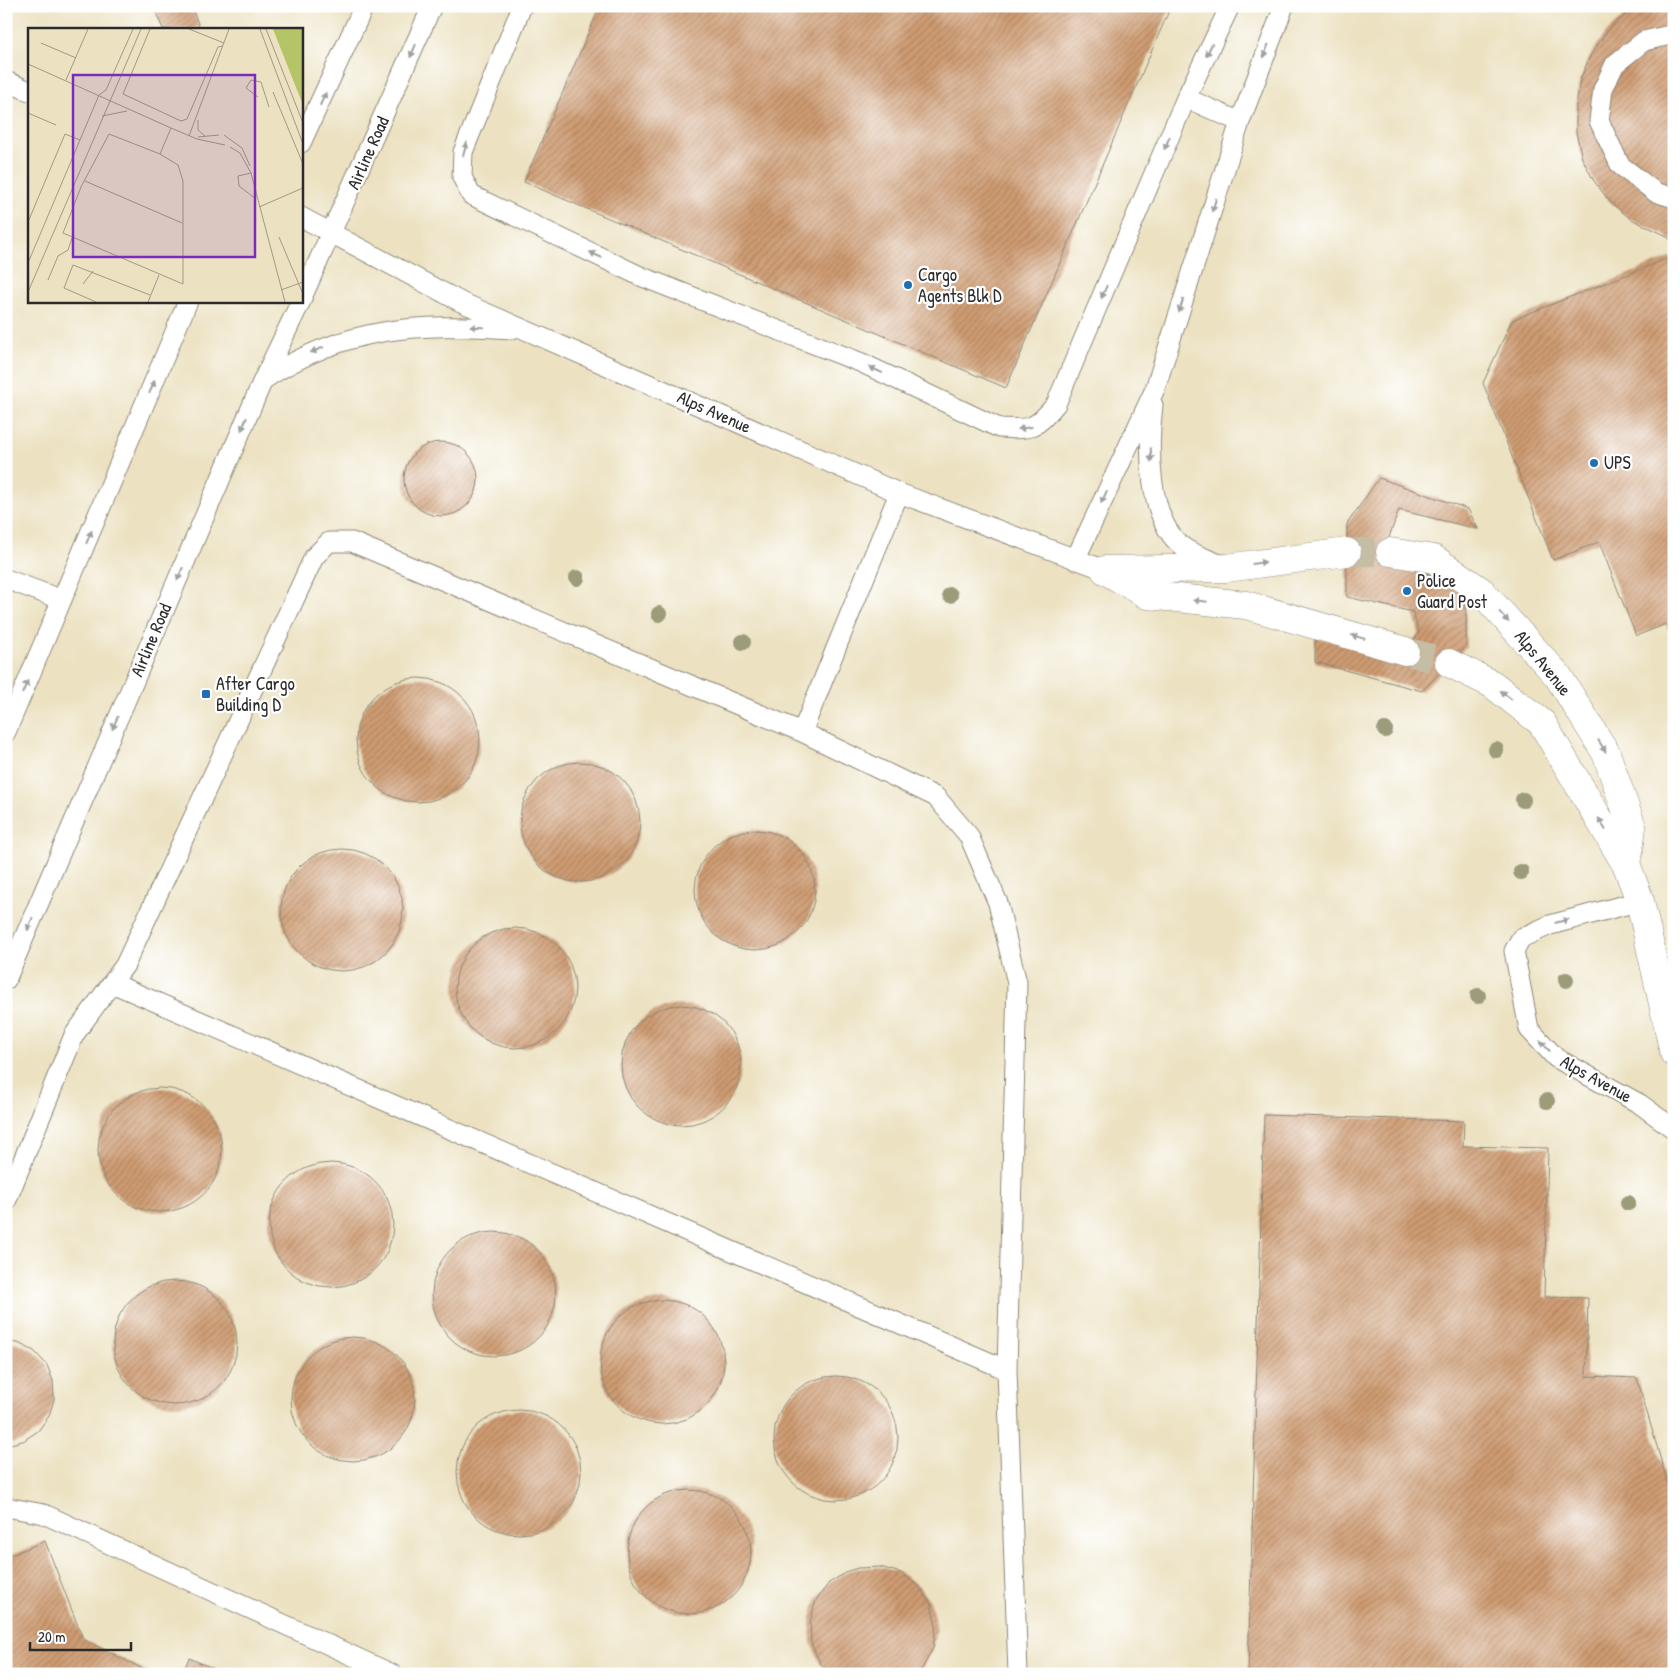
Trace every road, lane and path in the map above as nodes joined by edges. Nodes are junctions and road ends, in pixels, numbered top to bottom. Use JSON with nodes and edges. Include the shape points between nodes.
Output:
{"nodes":[{"id":1,"x":364,"y":6,"type":"edge"},
{"id":2,"x":432,"y":6,"type":"edge"},
{"id":3,"x":522,"y":6,"type":"edge"},
{"id":4,"x":1230,"y":6,"type":"edge"},
{"id":5,"x":1284,"y":6,"type":"edge"},
{"id":6,"x":1674,"y":34,"type":"edge"},
{"id":7,"x":6,"y":81,"type":"edge"},
{"id":8,"x":28,"y":90,"type":"edge"},
{"id":9,"x":1186,"y":98,"type":"junction"},
{"id":10,"x":1240,"y":122,"type":"junction"},
{"id":11,"x":302,"y":140,"type":"edge"},
{"id":12,"x":1674,"y":198,"type":"edge"},
{"id":13,"x":302,"y":218,"type":"edge"},
{"id":14,"x":332,"y":235,"type":"junction"},
{"id":15,"x":302,"y":298,"type":"edge"},
{"id":16,"x":188,"y":302,"type":"edge"},
{"id":17,"x":300,"y":302,"type":"edge"},
{"id":18,"x":526,"y":330,"type":"junction"},
{"id":19,"x":263,"y":380,"type":"junction"},
{"id":20,"x":1155,"y":389,"type":"junction"},
{"id":21,"x":899,"y":493,"type":"junction"},
{"id":22,"x":1347,"y":552,"type":"tunnel mouth"},
{"id":23,"x":1390,"y":552,"type":"tunnel mouth"},
{"id":24,"x":1075,"y":560,"type":"junction"},
{"id":25,"x":1228,"y":568,"type":"junction"},
{"id":26,"x":1105,"y":570,"type":"junction"},
{"id":27,"x":6,"y":579,"type":"edge"},
{"id":28,"x":62,"y":600,"type":"junction"},
{"id":29,"x":1405,"y":651,"type":"tunnel mouth"},
{"id":30,"x":1449,"y":663,"type":"tunnel mouth"},
{"id":31,"x":6,"y":732,"type":"edge"},
{"id":32,"x":802,"y":732,"type":"junction"},
{"id":33,"x":1627,"y":866,"type":"junction"},
{"id":34,"x":1640,"y":901,"type":"junction"},
{"id":35,"x":6,"y":980,"type":"edge"},
{"id":36,"x":112,"y":983,"type":"junction"},
{"id":37,"x":1674,"y":1054,"type":"edge"},
{"id":38,"x":1674,"y":1129,"type":"edge"},
{"id":39,"x":6,"y":1202,"type":"edge"},
{"id":40,"x":1007,"y":1370,"type":"junction"},
{"id":41,"x":6,"y":1507,"type":"edge"},
{"id":42,"x":392,"y":1674,"type":"edge"},
{"id":43,"x":1018,"y":1674,"type":"edge"}],
"edges":[{"from":11,"to":1,"type":"lane","one_way":true},
{"from":2,"to":14,"type":"lane","name":"Airline Road","one_way":true},
{"from":9,"to":3,"type":"lane","one_way":true,"via":[[1056,404],[1038,425],[1020,429],[999,428],[862,363],[640,276],[471,195],[462,177],[463,152]]},
{"from":4,"to":9,"type":"lane","one_way":true},
{"from":5,"to":10,"type":"lane","one_way":true},
{"from":6,"to":12,"type":"lane","via":[[1644,41],[1615,64],[1603,89],[1599,121],[1620,165],[1656,192]]},
{"from":7,"to":8,"type":"lane"},
{"from":9,"to":10,"type":"lane"},
{"from":10,"to":20,"type":"lane","one_way":true},
{"from":13,"to":14,"type":"lane","name":"Alps Avenue"},
{"from":14,"to":15,"type":"lane","name":"Airline Road"},
{"from":14,"to":18,"type":"lane","name":"Alps Avenue","via":[[461,302]]},
{"from":28,"to":16,"type":"lane","one_way":true},
{"from":17,"to":19,"type":"lane","name":"Airline Road"},
{"from":18,"to":19,"type":"lane","one_way":true,"via":[[474,326],[377,332],[317,349]]},
{"from":18,"to":21,"type":"lane","name":"Alps Avenue"},
{"from":19,"to":35,"type":"lane","name":"Airline Road","one_way":true},
{"from":20,"to":24,"type":"lane","one_way":true},
{"from":20,"to":25,"type":"lane","one_way":true,"via":[[1150,433],[1151,473],[1158,505],[1169,530],[1183,547]]},
{"from":21,"to":24,"type":"lane","name":"Alps Avenue"},
{"from":21,"to":32,"type":"lane"},
{"from":25,"to":22,"type":"street","name":"Alps Avenue","one_way":true},
{"from":23,"to":33,"type":"street","name":"Alps Avenue","one_way":true,"via":[[1434,559],[1480,591],[1558,676],[1606,753],[1632,827]]},
{"from":24,"to":26,"type":"lane","name":"Alps Avenue"},
{"from":25,"to":26,"type":"street","name":"Alps Avenue"},
{"from":29,"to":26,"type":"street","name":"Alps Avenue","one_way":true,"via":[[1246,605],[1146,595]]},
{"from":27,"to":28,"type":"lane"},
{"from":31,"to":28,"type":"lane","one_way":true},
{"from":33,"to":30,"type":"street","name":"Alps Avenue","one_way":true,"via":[[1542,723],[1492,684]]},
{"from":32,"to":36,"type":"lane","via":[[352,542],[329,542],[314,558],[125,965]]},
{"from":32,"to":40,"type":"lane","via":[[936,796],[969,836],[998,903],[1017,983]]},
{"from":33,"to":34,"type":"street","name":"Alps Avenue"},
{"from":34,"to":37,"type":"street","name":"Alps Avenue"},
{"from":38,"to":34,"type":"lane","name":"Alps Avenue","one_way":true,"via":[[1640,1104],[1556,1058],[1529,1029],[1514,951],[1521,938],[1550,925]]},
{"from":36,"to":39,"type":"lane","via":[[74,1035]]},
{"from":36,"to":40,"type":"lane"},
{"from":40,"to":43,"type":"lane"},
{"from":41,"to":42,"type":"lane","via":[[44,1514]]}]}
